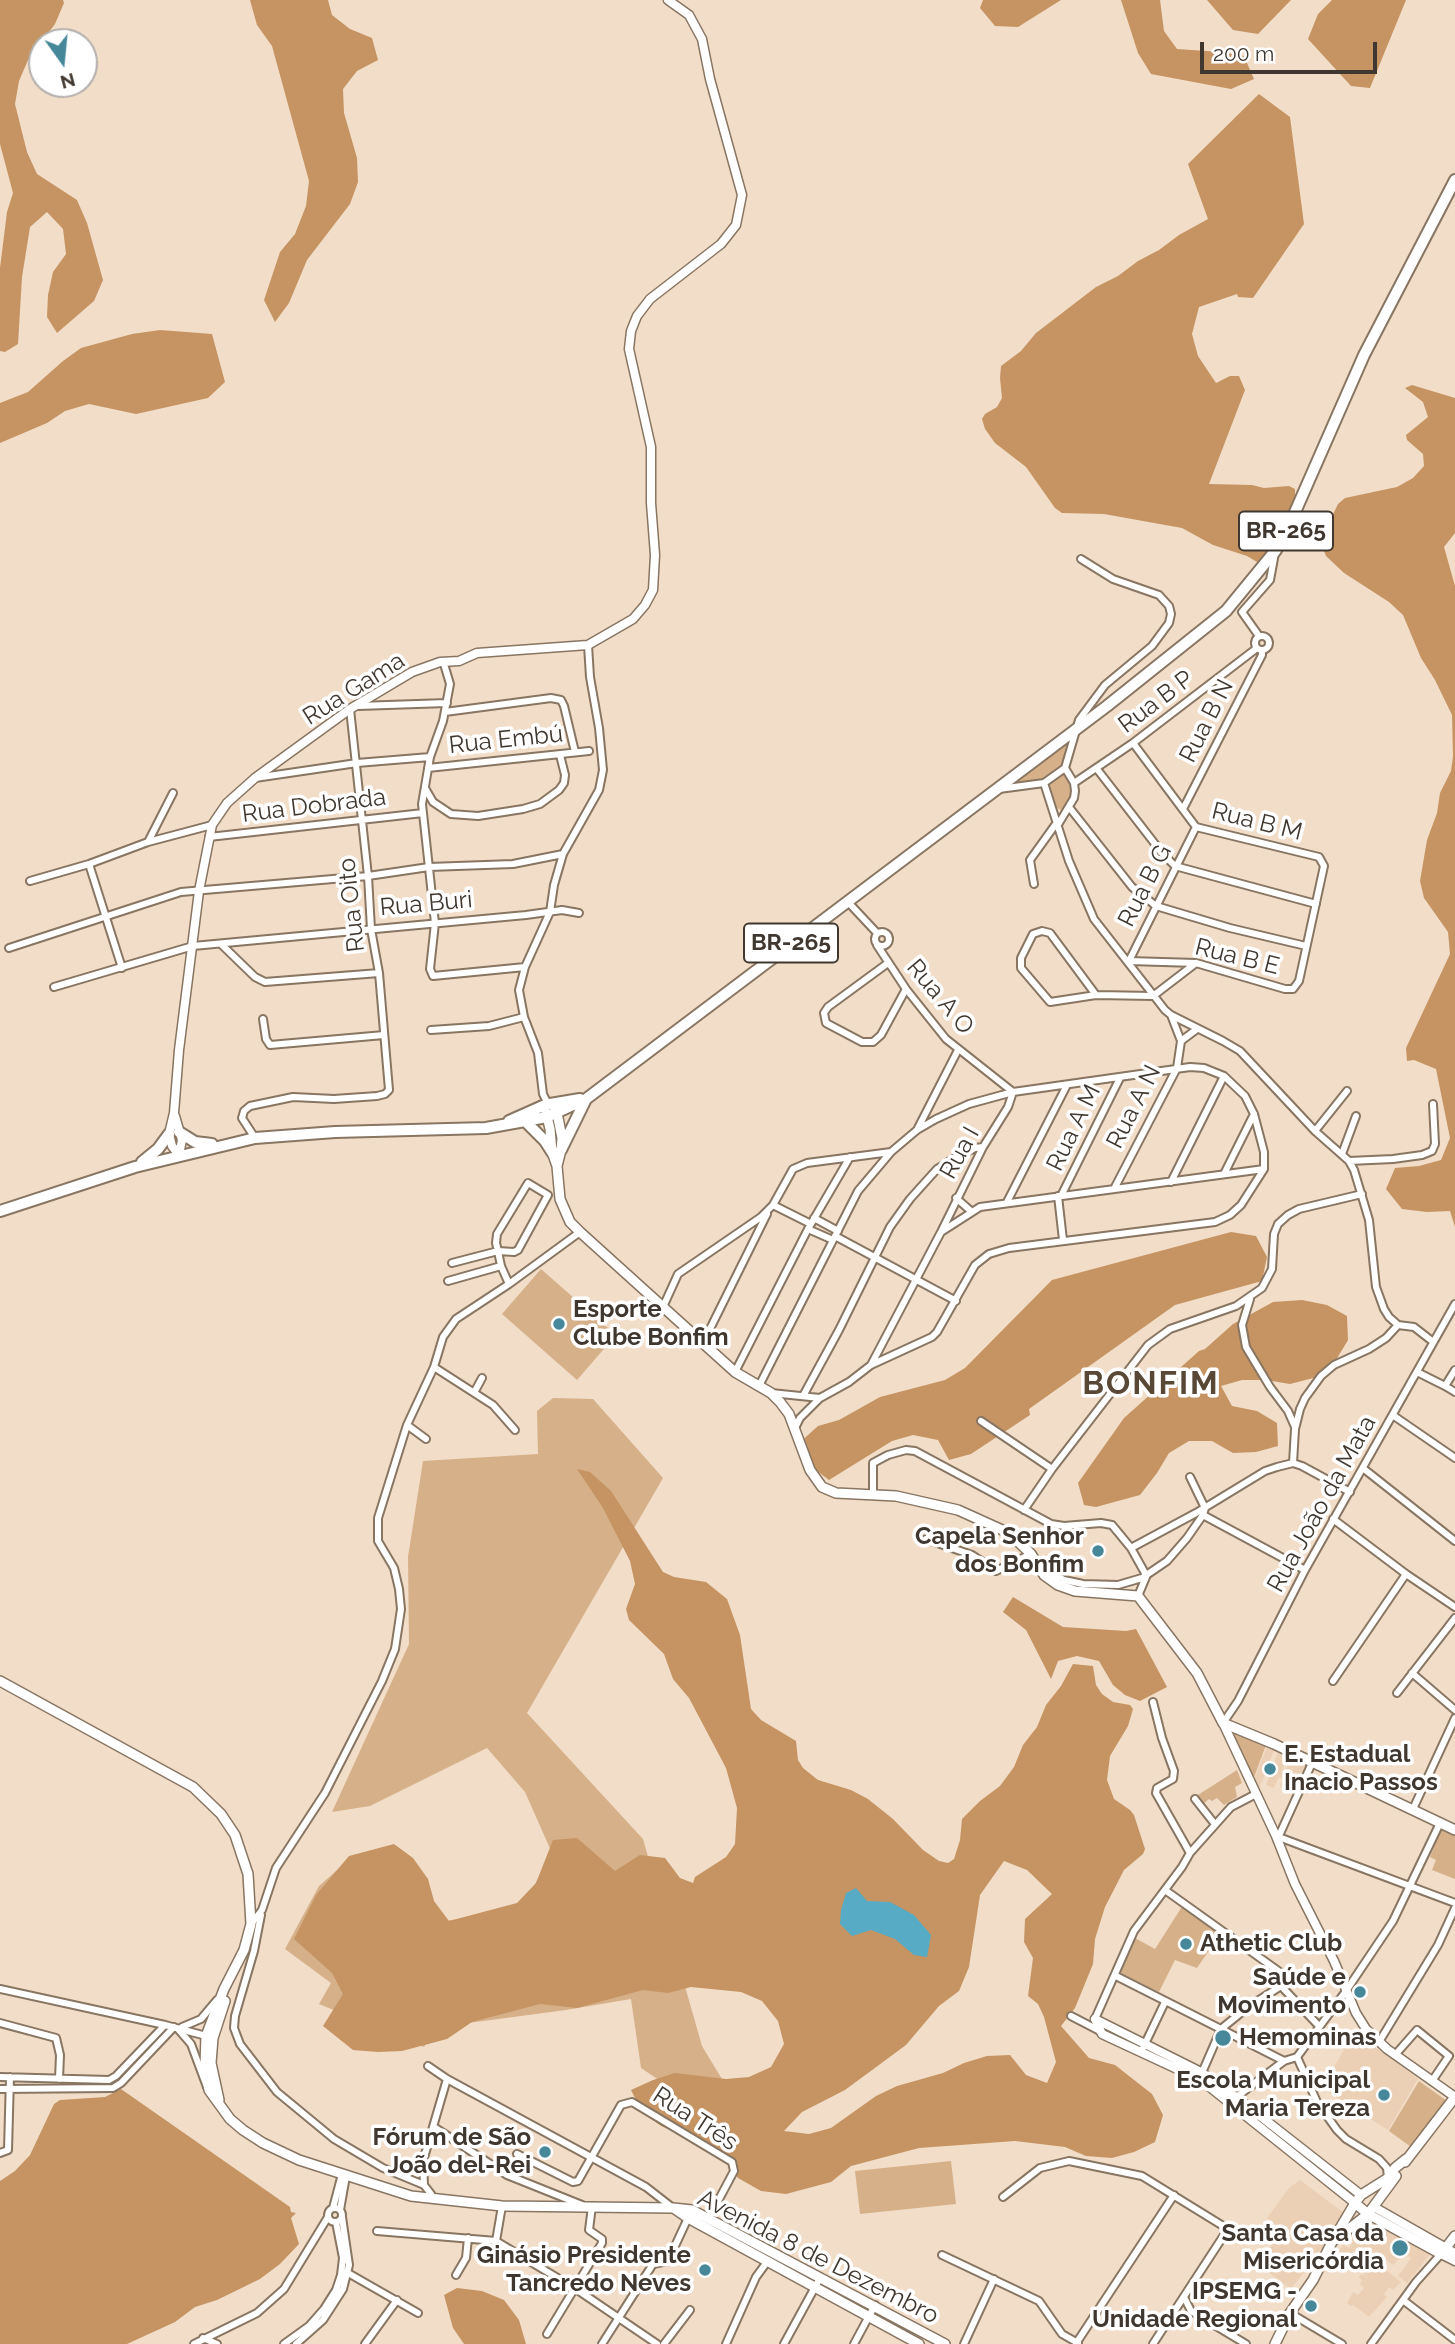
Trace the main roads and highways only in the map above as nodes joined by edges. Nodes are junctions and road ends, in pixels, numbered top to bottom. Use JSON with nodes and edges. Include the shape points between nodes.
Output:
{"nodes":[{"id":1,"x":1454,"y":183,"type":"edge"},
{"id":2,"x":586,"y":1099,"type":"junction"},
{"id":3,"x":549,"y":1108,"type":"junction"},
{"id":4,"x":526,"y":1122,"type":"junction"},
{"id":5,"x":501,"y":1126,"type":"junction"},
{"id":6,"x":222,"y":1145,"type":"junction"},
{"id":7,"x":556,"y":1151,"type":"junction"},
{"id":8,"x":135,"y":1167,"type":"junction"},
{"id":9,"x":0,"y":1211,"type":"edge"},
{"id":10,"x":0,"y":1681,"type":"edge"},
{"id":11,"x":1455,"y":1830,"type":"edge"},
{"id":12,"x":210,"y":2037,"type":"junction"},
{"id":13,"x":1455,"y":2097,"type":"edge"},
{"id":14,"x":220,"y":2105,"type":"junction"},
{"id":15,"x":1406,"y":2159,"type":"junction"},
{"id":16,"x":1388,"y":2178,"type":"junction"},
{"id":17,"x":1385,"y":2191,"type":"junction"},
{"id":18,"x":1361,"y":2195,"type":"junction"},
{"id":19,"x":1354,"y":2203,"type":"junction"},
{"id":20,"x":673,"y":2208,"type":"junction"},
{"id":21,"x":1371,"y":2210,"type":"junction"},
{"id":22,"x":1455,"y":2235,"type":"edge"},
{"id":23,"x":1332,"y":2242,"type":"junction"},
{"id":24,"x":919,"y":2344,"type":"edge"},
{"id":25,"x":945,"y":2344,"type":"edge"},
{"id":26,"x":1275,"y":2344,"type":"edge"}],
"edges":[{"from":1,"to":2,"type":"highway","number":"BR-265","via":[[1364,355],[1276,550],[1226,611]]},
{"from":2,"to":3,"type":"highway","number":"BR-265"},
{"from":2,"to":7,"type":"highway"},
{"from":3,"to":4,"type":"highway","number":"BR-265"},
{"from":3,"to":5,"type":"highway"},
{"from":3,"to":7,"type":"main road"},
{"from":4,"to":5,"type":"highway","number":"BR-265"},
{"from":4,"to":7,"type":"highway"},
{"from":5,"to":6,"type":"highway","number":"BR-265","via":[[310,1133]]},
{"from":6,"to":8,"type":"highway","number":"BR-265"},
{"from":6,"to":8,"type":"highway","via":[[195,1142],[174,1133]]},
{"from":7,"to":11,"type":"main road","via":[[563,1208],[580,1232],[735,1372],[771,1393],[789,1414],[822,1487],[836,1493],[895,1496],[958,1510],[1009,1533],[1052,1581],[1067,1589],[1138,1596],[1197,1673],[1223,1723]]},
{"from":8,"to":9,"type":"highway","number":"BR-265"},
{"from":10,"to":12,"type":"main road","via":[[171,1773],[206,1799],[235,1835],[248,1874],[251,1924]]},
{"from":12,"to":14,"type":"main road"},
{"from":12,"to":14,"type":"main road","via":[[205,2065],[209,2090]]},
{"from":13,"to":15,"type":"main road"},
{"from":14,"to":20,"type":"main road","via":[[230,2119],[263,2143],[299,2160],[423,2198],[502,2206]]},
{"from":15,"to":16,"type":"main road"},
{"from":15,"to":17,"type":"main road"},
{"from":16,"to":17,"type":"main road"},
{"from":16,"to":18,"type":"main road"},
{"from":17,"to":21,"type":"main road"},
{"from":18,"to":19,"type":"main road"},
{"from":18,"to":21,"type":"main road"},
{"from":19,"to":21,"type":"main road"},
{"from":19,"to":23,"type":"main road"},
{"from":20,"to":24,"type":"main road","name":"Avenida 8 de Dezembro"},
{"from":20,"to":25,"type":"main road","name":"Avenida 8 de Dezembro","via":[[694,2210]]},
{"from":21,"to":22,"type":"main road","via":[[1443,2251]]},
{"from":21,"to":23,"type":"main road"},
{"from":23,"to":26,"type":"main road"}]}
